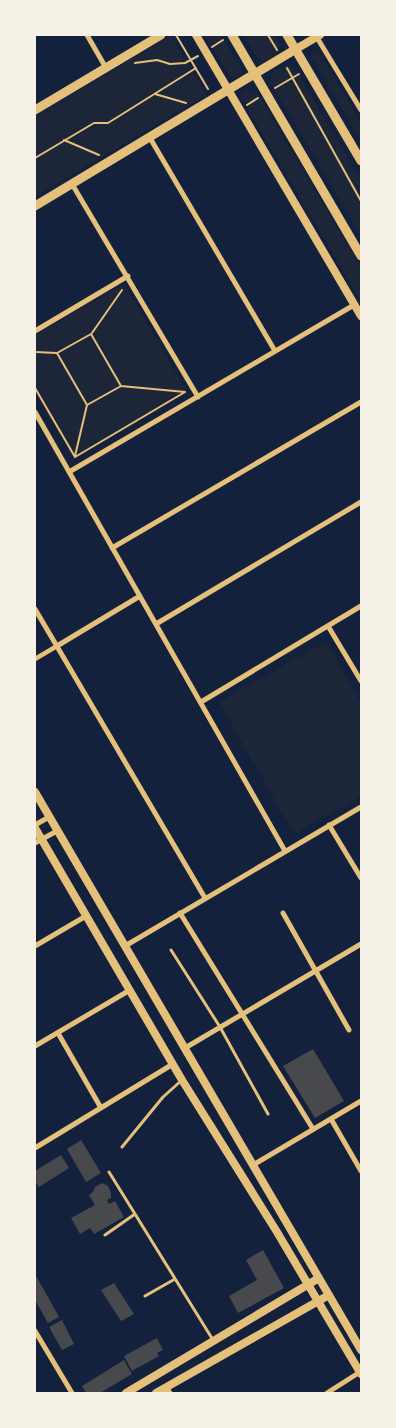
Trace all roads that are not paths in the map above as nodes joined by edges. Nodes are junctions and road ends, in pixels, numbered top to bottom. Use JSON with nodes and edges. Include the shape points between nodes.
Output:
{"nodes":[{"id":1,"x":87,"y":35,"type":"edge"},
{"id":2,"x":161,"y":35,"type":"edge"},
{"id":3,"x":196,"y":35,"type":"edge"},
{"id":4,"x":232,"y":35,"type":"edge"},
{"id":5,"x":287,"y":35,"type":"edge"},
{"id":6,"x":317,"y":36,"type":"edge"},
{"id":7,"x":296,"y":49,"type":"junction"},
{"id":8,"x":106,"y":68,"type":"junction"},
{"id":9,"x":255,"y":73,"type":"junction"},
{"id":10,"x":229,"y":88,"type":"junction"},
{"id":11,"x":35,"y":110,"type":"edge"},
{"id":12,"x":361,"y":110,"type":"edge"},
{"id":13,"x":150,"y":138,"type":"junction"},
{"id":14,"x":361,"y":161,"type":"edge"},
{"id":15,"x":72,"y":184,"type":"junction"},
{"id":16,"x":35,"y":206,"type":"edge"},
{"id":17,"x":361,"y":256,"type":"edge"},
{"id":18,"x":128,"y":276,"type":"junction"},
{"id":19,"x":354,"y":305,"type":"junction"},
{"id":20,"x":361,"y":316,"type":"edge"},
{"id":21,"x":35,"y":331,"type":"edge"},
{"id":22,"x":275,"y":351,"type":"junction"},
{"id":23,"x":198,"y":397,"type":"junction"},
{"id":24,"x":361,"y":402,"type":"edge"},
{"id":25,"x":35,"y":412,"type":"edge"},
{"id":26,"x":69,"y":472,"type":"junction"},
{"id":27,"x":361,"y":502,"type":"edge"},
{"id":28,"x":112,"y":548,"type":"junction"},
{"id":29,"x":140,"y":596,"type":"junction"},
{"id":30,"x":361,"y":606,"type":"edge"},
{"id":31,"x":35,"y":609,"type":"edge"},
{"id":32,"x":156,"y":624,"type":"junction"},
{"id":33,"x":328,"y":626,"type":"junction"},
{"id":34,"x":57,"y":646,"type":"junction"},
{"id":35,"x":35,"y":659,"type":"edge"},
{"id":36,"x":361,"y":681,"type":"edge"},
{"id":37,"x":201,"y":702,"type":"junction"},
{"id":38,"x":35,"y":792,"type":"edge"},
{"id":39,"x":361,"y":807,"type":"edge"},
{"id":40,"x":50,"y":817,"type":"junction"},
{"id":41,"x":329,"y":825,"type":"junction"},
{"id":42,"x":35,"y":826,"type":"edge"},
{"id":43,"x":57,"y":831,"type":"junction"},
{"id":44,"x":38,"y":841,"type":"edge"},
{"id":45,"x":286,"y":851,"type":"junction"},
{"id":46,"x":361,"y":878,"type":"edge"},
{"id":47,"x":205,"y":898,"type":"junction"},
{"id":48,"x":180,"y":913,"type":"junction"},
{"id":49,"x":283,"y":913,"type":"dead end"},
{"id":50,"x":86,"y":916,"type":"junction"},
{"id":51,"x":361,"y":944,"type":"edge"},
{"id":52,"x":35,"y":946,"type":"edge"},
{"id":53,"x":125,"y":946,"type":"junction"},
{"id":54,"x":171,"y":950,"type":"dead end"},
{"id":55,"x":316,"y":971,"type":"junction"},
{"id":56,"x":130,"y":990,"type":"junction"},
{"id":57,"x":242,"y":1014,"type":"junction"},
{"id":58,"x":220,"y":1027,"type":"junction"},
{"id":59,"x":349,"y":1030,"type":"dead end"},
{"id":60,"x":58,"y":1033,"type":"junction"},
{"id":61,"x":35,"y":1046,"type":"edge"},
{"id":62,"x":185,"y":1048,"type":"junction"},
{"id":63,"x":173,"y":1064,"type":"junction"},
{"id":64,"x":182,"y":1080,"type":"junction"},
{"id":65,"x":361,"y":1101,"type":"edge"},
{"id":66,"x":101,"y":1108,"type":"junction"},
{"id":67,"x":268,"y":1114,"type":"dead end"},
{"id":68,"x":331,"y":1119,"type":"junction"},
{"id":69,"x":313,"y":1129,"type":"junction"},
{"id":70,"x":122,"y":1147,"type":"dead end"},
{"id":71,"x":35,"y":1148,"type":"edge"},
{"id":72,"x":253,"y":1165,"type":"junction"},
{"id":73,"x":361,"y":1171,"type":"edge"},
{"id":74,"x":109,"y":1172,"type":"dead end"},
{"id":75,"x":136,"y":1214,"type":"junction"},
{"id":76,"x":105,"y":1235,"type":"dead end"},
{"id":77,"x":319,"y":1278,"type":"junction"},
{"id":78,"x":175,"y":1279,"type":"junction"},
{"id":79,"x":308,"y":1285,"type":"junction"},
{"id":80,"x":329,"y":1295,"type":"junction"},
{"id":81,"x":145,"y":1296,"type":"dead end"},
{"id":82,"x":318,"y":1300,"type":"junction"},
{"id":83,"x":35,"y":1331,"type":"edge"},
{"id":84,"x":214,"y":1341,"type":"junction"},
{"id":85,"x":42,"y":1342,"type":"junction"},
{"id":86,"x":35,"y":1346,"type":"edge"},
{"id":87,"x":361,"y":1350,"type":"edge"},
{"id":88,"x":360,"y":1373,"type":"edge"},
{"id":89,"x":168,"y":1390,"type":"edge"},
{"id":90,"x":72,"y":1393,"type":"edge"},
{"id":91,"x":126,"y":1393,"type":"edge"},
{"id":92,"x":156,"y":1393,"type":"edge"},
{"id":93,"x":327,"y":1393,"type":"edge"}],
"edges":[{"from":1,"to":8,"type":"street"},
{"from":2,"to":8,"type":"main road"},
{"from":3,"to":10,"type":"street"},
{"from":4,"to":9,"type":"main road"},
{"from":5,"to":7,"type":"main road"},
{"from":6,"to":7,"type":"street"},
{"from":6,"to":12,"type":"street"},
{"from":7,"to":9,"type":"main road"},
{"from":7,"to":14,"type":"main road"},
{"from":8,"to":11,"type":"main road"},
{"from":9,"to":10,"type":"main road"},
{"from":9,"to":17,"type":"main road"},
{"from":10,"to":13,"type":"main road"},
{"from":10,"to":19,"type":"street"},
{"from":13,"to":15,"type":"main road"},
{"from":13,"to":22,"type":"street"},
{"from":15,"to":16,"type":"main road"},
{"from":15,"to":18,"type":"street"},
{"from":18,"to":21,"type":"street"},
{"from":18,"to":23,"type":"street"},
{"from":19,"to":20,"type":"street"},
{"from":19,"to":22,"type":"street"},
{"from":22,"to":23,"type":"street"},
{"from":23,"to":26,"type":"street"},
{"from":24,"to":28,"type":"street"},
{"from":25,"to":26,"type":"street"},
{"from":26,"to":28,"type":"street"},
{"from":27,"to":32,"type":"street"},
{"from":28,"to":29,"type":"street"},
{"from":29,"to":32,"type":"street"},
{"from":29,"to":34,"type":"street"},
{"from":30,"to":33,"type":"street"},
{"from":31,"to":34,"type":"street"},
{"from":32,"to":37,"type":"street"},
{"from":33,"to":36,"type":"street"},
{"from":33,"to":37,"type":"street"},
{"from":34,"to":35,"type":"street"},
{"from":34,"to":47,"type":"street"},
{"from":37,"to":45,"type":"street"},
{"from":38,"to":40,"type":"street"},
{"from":39,"to":41,"type":"street"},
{"from":40,"to":42,"type":"street"},
{"from":40,"to":43,"type":"street"},
{"from":41,"to":45,"type":"street"},
{"from":41,"to":46,"type":"street"},
{"from":42,"to":44,"type":"street"},
{"from":43,"to":44,"type":"street"},
{"from":43,"to":53,"type":"street"},
{"from":44,"to":50,"type":"street"},
{"from":45,"to":47,"type":"street"},
{"from":47,"to":48,"type":"street"},
{"from":48,"to":53,"type":"street"},
{"from":48,"to":57,"type":"street"},
{"from":49,"to":55,"type":"street"},
{"from":50,"to":52,"type":"street"},
{"from":50,"to":56,"type":"street"},
{"from":51,"to":55,"type":"street"},
{"from":53,"to":62,"type":"street"},
{"from":54,"to":58,"type":"lane"},
{"from":55,"to":57,"type":"street"},
{"from":55,"to":59,"type":"street"},
{"from":56,"to":60,"type":"street"},
{"from":56,"to":63,"type":"street"},
{"from":57,"to":58,"type":"street"},
{"from":57,"to":69,"type":"street"},
{"from":58,"to":62,"type":"street"},
{"from":58,"to":67,"type":"lane"},
{"from":60,"to":61,"type":"street"},
{"from":60,"to":66,"type":"street"},
{"from":62,"to":72,"type":"street"},
{"from":63,"to":64,"type":"street"},
{"from":63,"to":66,"type":"street"},
{"from":64,"to":70,"type":"lane","via":[[163,1097]]},
{"from":64,"to":79,"type":"street"},
{"from":65,"to":68,"type":"street"},
{"from":66,"to":71,"type":"street"},
{"from":68,"to":69,"type":"street"},
{"from":68,"to":73,"type":"street"},
{"from":69,"to":72,"type":"street"},
{"from":72,"to":77,"type":"street"},
{"from":74,"to":75,"type":"lane"},
{"from":75,"to":76,"type":"lane"},
{"from":75,"to":78,"type":"lane"},
{"from":77,"to":79,"type":"street"},
{"from":77,"to":80,"type":"street"},
{"from":78,"to":81,"type":"lane"},
{"from":78,"to":84,"type":"lane"},
{"from":79,"to":82,"type":"street"},
{"from":79,"to":84,"type":"street"},
{"from":80,"to":82,"type":"street"},
{"from":80,"to":87,"type":"street"},
{"from":82,"to":88,"type":"street"},
{"from":82,"to":89,"type":"street"},
{"from":83,"to":85,"type":"street"},
{"from":84,"to":91,"type":"street"},
{"from":85,"to":86,"type":"street"},
{"from":85,"to":90,"type":"street"},
{"from":88,"to":93,"type":"street"},
{"from":89,"to":92,"type":"street"}]}
